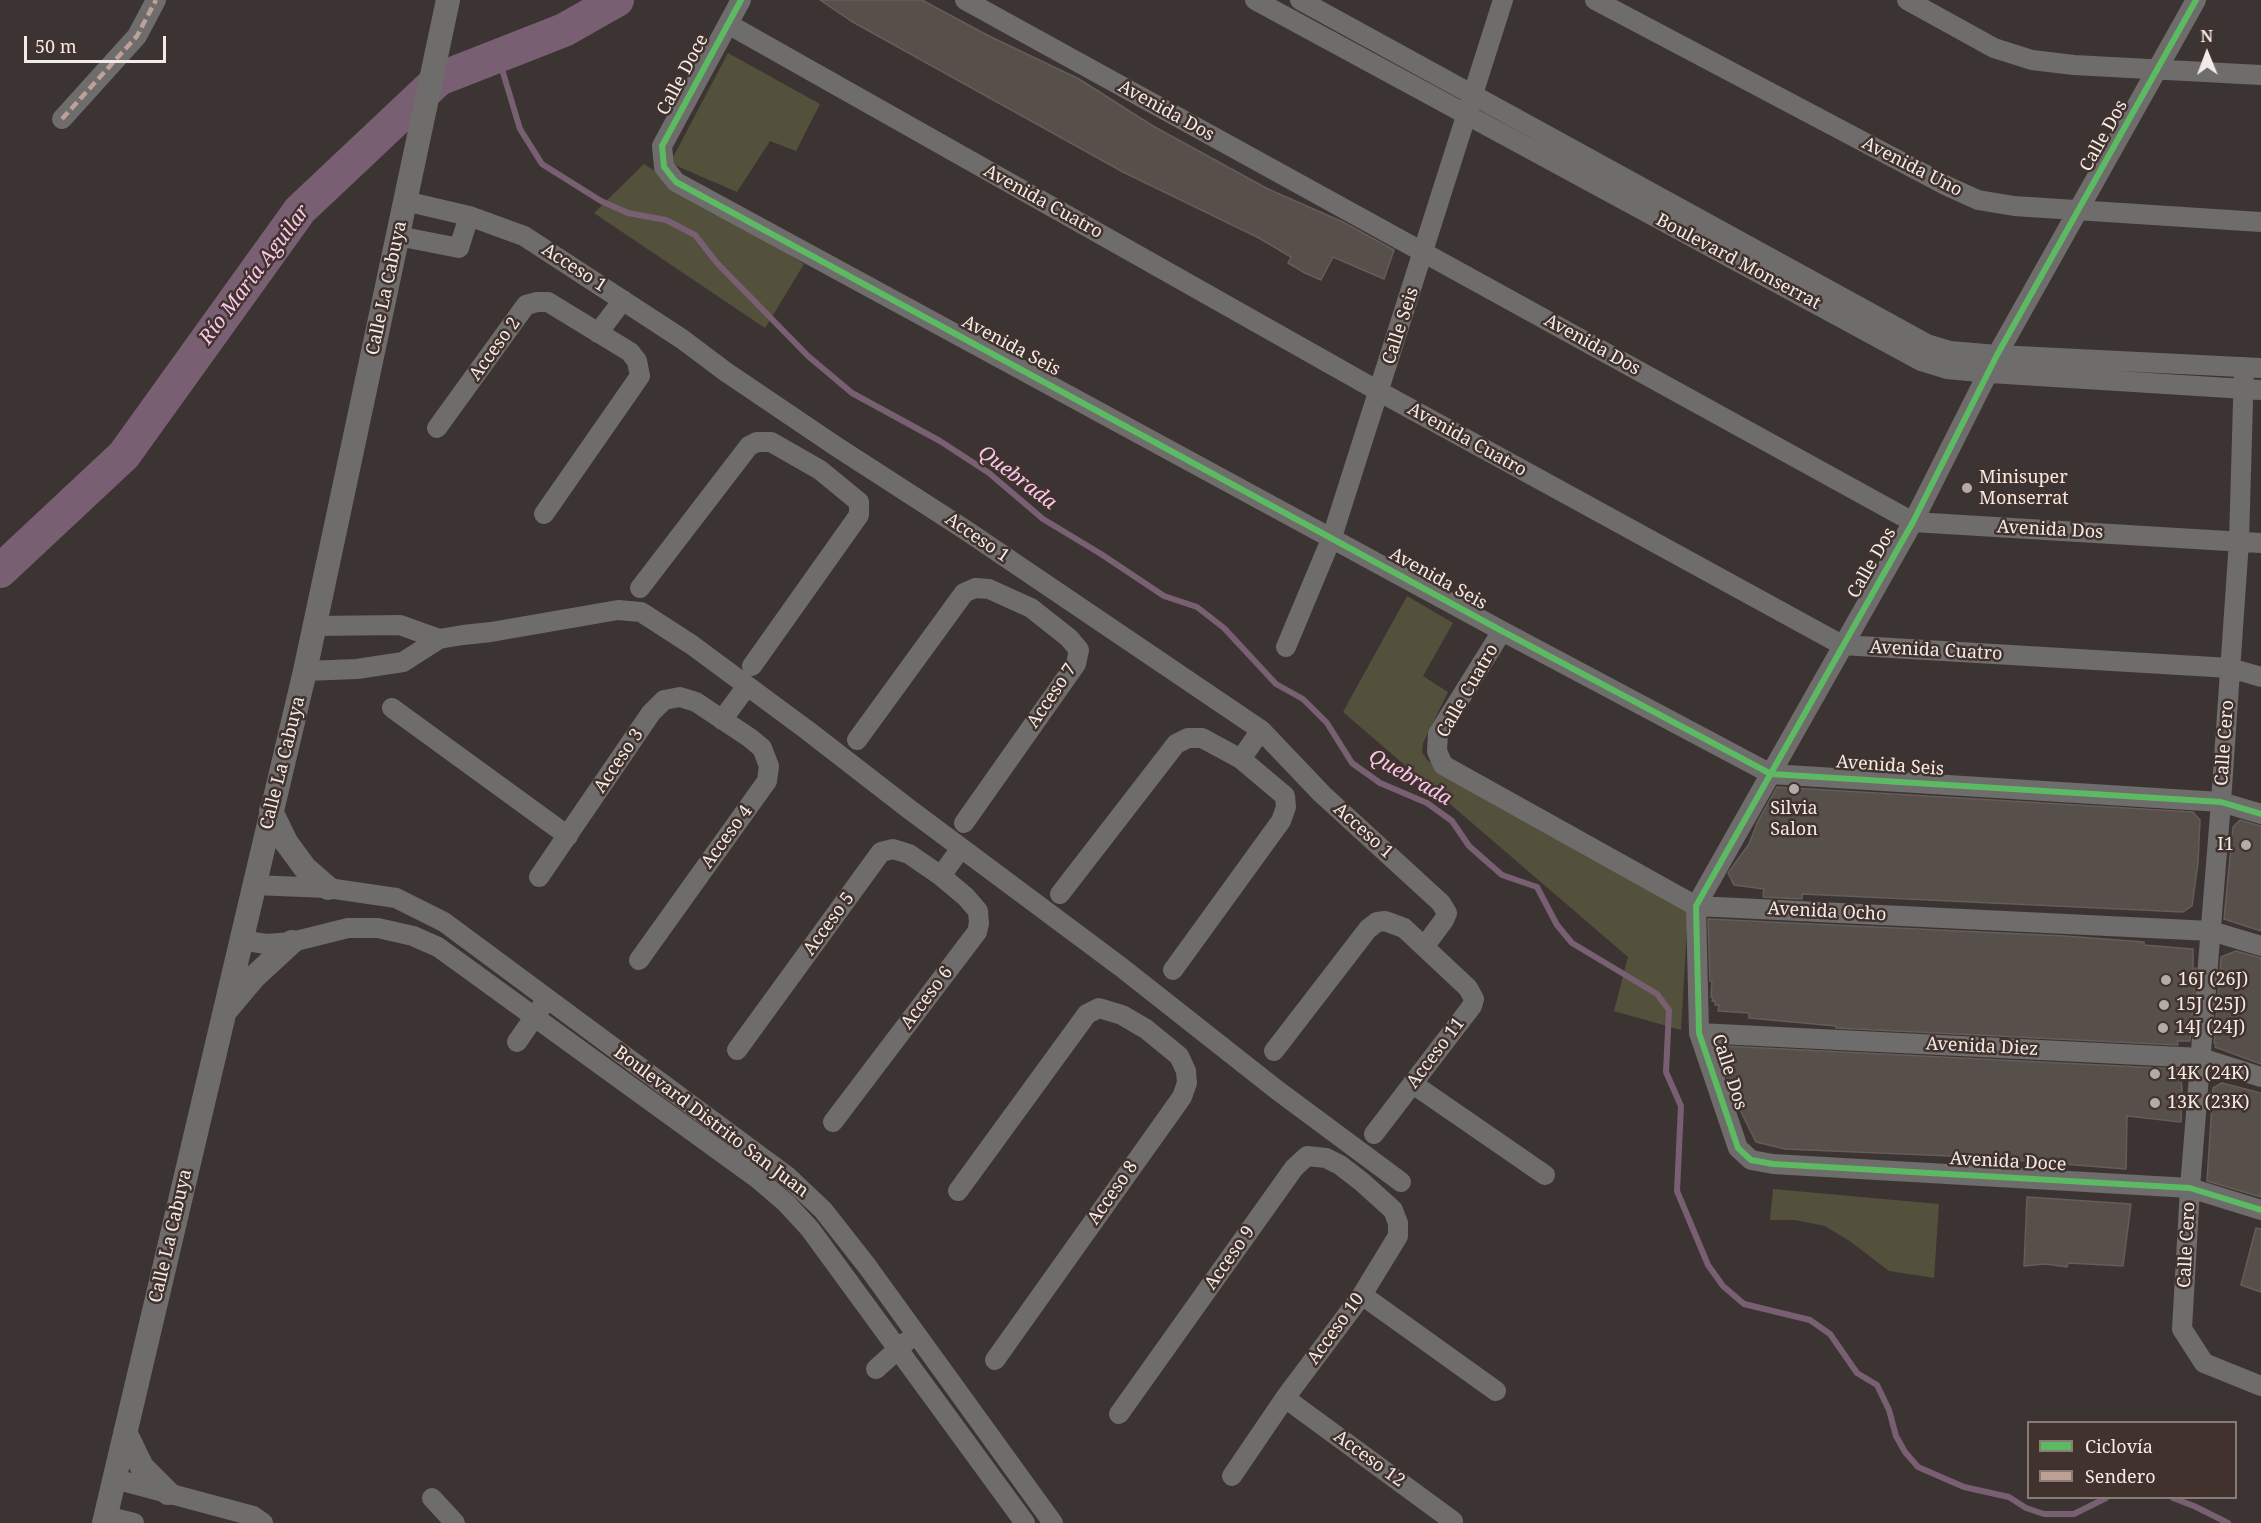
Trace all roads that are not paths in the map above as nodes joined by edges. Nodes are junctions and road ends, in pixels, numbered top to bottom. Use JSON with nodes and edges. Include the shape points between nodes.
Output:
{"nodes":[{"id":1,"x":156,"y":0,"type":"edge"},
{"id":2,"x":448,"y":0,"type":"edge"},
{"id":3,"x":741,"y":0,"type":"edge"},
{"id":4,"x":965,"y":0,"type":"edge"},
{"id":5,"x":1255,"y":0,"type":"edge"},
{"id":6,"x":1300,"y":0,"type":"edge"},
{"id":7,"x":1503,"y":0,"type":"edge"},
{"id":8,"x":1595,"y":0,"type":"edge"},
{"id":9,"x":1907,"y":0,"type":"edge"},
{"id":10,"x":2196,"y":0,"type":"edge"},
{"id":11,"x":728,"y":24,"type":"junction"},
{"id":12,"x":2158,"y":69,"type":"junction"},
{"id":13,"x":2261,"y":75,"type":"edge"},
{"id":14,"x":1473,"y":94,"type":"junction"},
{"id":15,"x":1466,"y":115,"type":"junction"},
{"id":16,"x":62,"y":119,"type":"dead end"},
{"id":17,"x":664,"y":167,"type":"joint"},
{"id":18,"x":405,"y":201,"type":"junction"},
{"id":19,"x":2079,"y":210,"type":"junction"},
{"id":20,"x":469,"y":216,"type":"junction"},
{"id":21,"x":2261,"y":222,"type":"edge"},
{"id":22,"x":398,"y":236,"type":"junction"},
{"id":23,"x":1424,"y":253,"type":"junction"},
{"id":24,"x":623,"y":300,"type":"junction"},
{"id":25,"x":598,"y":333,"type":"junction"},
{"id":26,"x":1994,"y":364,"type":"junction"},
{"id":27,"x":2252,"y":367,"type":"edge"},
{"id":28,"x":2252,"y":389,"type":"edge"},
{"id":29,"x":1380,"y":392,"type":"junction"},
{"id":30,"x":437,"y":428,"type":"dead end"},
{"id":31,"x":837,"y":447,"type":"junction"},
{"id":32,"x":820,"y":470,"type":"junction"},
{"id":33,"x":544,"y":514,"type":"dead end"},
{"id":34,"x":1913,"y":522,"type":"junction"},
{"id":35,"x":1332,"y":537,"type":"junction"},
{"id":36,"x":2239,"y":541,"type":"junction"},
{"id":37,"x":2261,"y":543,"type":"edge"},
{"id":38,"x":1047,"y":585,"type":"junction"},
{"id":39,"x":640,"y":588,"type":"dead end"},
{"id":40,"x":1031,"y":608,"type":"junction"},
{"id":41,"x":315,"y":626,"type":"junction"},
{"id":42,"x":1502,"y":631,"type":"junction"},
{"id":43,"x":439,"y":639,"type":"junction"},
{"id":44,"x":1842,"y":645,"type":"junction"},
{"id":45,"x":1286,"y":647,"type":"dead end"},
{"id":46,"x":752,"y":666,"type":"dead end"},
{"id":47,"x":2230,"y":668,"type":"junction"},
{"id":48,"x":305,"y":671,"type":"junction"},
{"id":49,"x":2261,"y":677,"type":"edge"},
{"id":50,"x":747,"y":686,"type":"junction"},
{"id":51,"x":392,"y":708,"type":"dead end"},
{"id":52,"x":722,"y":720,"type":"junction"},
{"id":53,"x":1261,"y":730,"type":"junction"},
{"id":54,"x":857,"y":740,"type":"dead end"},
{"id":55,"x":1437,"y":751,"type":"joint"},
{"id":56,"x":1241,"y":759,"type":"junction"},
{"id":57,"x":1770,"y":774,"type":"junction"},
{"id":58,"x":2222,"y":802,"type":"junction"},
{"id":59,"x":271,"y":811,"type":"junction"},
{"id":60,"x":2261,"y":814,"type":"edge"},
{"id":61,"x":964,"y":824,"type":"dead end"},
{"id":62,"x":568,"y":836,"type":"junction"},
{"id":63,"x":962,"y":848,"type":"junction"},
{"id":64,"x":941,"y":876,"type":"junction"},
{"id":65,"x":539,"y":877,"type":"dead end"},
{"id":66,"x":253,"y":885,"type":"junction"},
{"id":67,"x":328,"y":888,"type":"junction"},
{"id":68,"x":1060,"y":894,"type":"dead end"},
{"id":69,"x":1696,"y":906,"type":"junction"},
{"id":70,"x":2211,"y":931,"type":"junction"},
{"id":71,"x":240,"y":940,"type":"junction"},
{"id":72,"x":292,"y":942,"type":"junction"},
{"id":73,"x":2261,"y":946,"type":"edge"},
{"id":74,"x":1424,"y":947,"type":"junction"},
{"id":75,"x":639,"y":960,"type":"dead end"},
{"id":76,"x":1173,"y":970,"type":"dead end"},
{"id":77,"x":547,"y":999,"type":"junction"},
{"id":78,"x":1166,"y":1002,"type":"junction"},
{"id":79,"x":223,"y":1013,"type":"junction"},
{"id":80,"x":535,"y":1016,"type":"junction"},
{"id":81,"x":1146,"y":1029,"type":"junction"},
{"id":82,"x":1699,"y":1033,"type":"junction"},
{"id":83,"x":517,"y":1042,"type":"dead end"},
{"id":84,"x":737,"y":1050,"type":"dead end"},
{"id":85,"x":1274,"y":1051,"type":"dead end"},
{"id":86,"x":2201,"y":1058,"type":"junction"},
{"id":87,"x":2261,"y":1077,"type":"edge"},
{"id":88,"x":1413,"y":1084,"type":"junction"},
{"id":89,"x":833,"y":1122,"type":"dead end"},
{"id":90,"x":1374,"y":1134,"type":"dead end"},
{"id":91,"x":1750,"y":1160,"type":"joint"},
{"id":92,"x":1376,"y":1162,"type":"junction"},
{"id":93,"x":1545,"y":1175,"type":"dead end"},
{"id":94,"x":1362,"y":1182,"type":"junction"},
{"id":95,"x":1401,"y":1182,"type":"dead end"},
{"id":96,"x":2190,"y":1188,"type":"junction"},
{"id":97,"x":958,"y":1191,"type":"dead end"},
{"id":98,"x":2261,"y":1210,"type":"edge"},
{"id":99,"x":1362,"y":1295,"type":"junction"},
{"id":100,"x":915,"y":1334,"type":"junction"},
{"id":101,"x":897,"y":1350,"type":"junction"},
{"id":102,"x":995,"y":1360,"type":"dead end"},
{"id":103,"x":876,"y":1369,"type":"dead end"},
{"id":104,"x":2261,"y":1386,"type":"edge"},
{"id":105,"x":1496,"y":1391,"type":"dead end"},
{"id":106,"x":1285,"y":1398,"type":"junction"},
{"id":107,"x":1119,"y":1414,"type":"dead end"},
{"id":108,"x":126,"y":1434,"type":"junction"},
{"id":109,"x":1232,"y":1476,"type":"dead end"},
{"id":110,"x":115,"y":1479,"type":"junction"},
{"id":111,"x":168,"y":1493,"type":"junction"},
{"id":112,"x":432,"y":1498,"type":"dead end"},
{"id":113,"x":105,"y":1519,"type":"edge"},
{"id":114,"x":1452,"y":1521,"type":"dead end"},
{"id":115,"x":134,"y":1523,"type":"edge"},
{"id":116,"x":263,"y":1523,"type":"edge"},
{"id":117,"x":455,"y":1523,"type":"edge"},
{"id":118,"x":1025,"y":1523,"type":"edge"},
{"id":119,"x":1053,"y":1523,"type":"edge"}],
"edges":[{"from":1,"to":16,"type":"street","via":[[137,36]]},
{"from":2,"to":18,"type":"street","name":"Calle La Cabuya"},
{"from":3,"to":11,"type":"street","name":"Calle Doce"},
{"from":4,"to":23,"type":"street","name":"Avenida Dos"},
{"from":5,"to":15,"type":"street","name":"Boulevard Monserrat"},
{"from":6,"to":14,"type":"street","name":"Boulevard Monserrat"},
{"from":7,"to":14,"type":"street","name":"Calle Seis"},
{"from":8,"to":19,"type":"street","name":"Avenida Uno","via":[[1978,200]]},
{"from":9,"to":12,"type":"street","via":[[1994,48],[2032,60]]},
{"from":10,"to":12,"type":"street","name":"Calle Dos"},
{"from":11,"to":17,"type":"street","name":"Calle Doce","via":[[662,146]]},
{"from":11,"to":29,"type":"street","name":"Avenida Cuatro"},
{"from":12,"to":13,"type":"street"},
{"from":12,"to":19,"type":"street","name":"Calle Dos"},
{"from":14,"to":15,"type":"street","name":"Calle Seis"},
{"from":14,"to":26,"type":"street","name":"Boulevard Monserrat","via":[[1927,344]]},
{"from":15,"to":23,"type":"street","name":"Calle Seis"},
{"from":15,"to":26,"type":"street","name":"Boulevard Monserrat","via":[[1921,361],[1947,369]]},
{"from":17,"to":35,"type":"street","name":"Avenida Seis","via":[[676,182]]},
{"from":18,"to":20,"type":"street","name":"Acceso 1"},
{"from":18,"to":22,"type":"street","name":"Calle La Cabuya"},
{"from":19,"to":21,"type":"street","name":"Avenida Uno"},
{"from":19,"to":26,"type":"street","name":"Calle Dos"},
{"from":20,"to":22,"type":"street","via":[[459,248]]},
{"from":20,"to":24,"type":"street","name":"Acceso 1","via":[[524,236]]},
{"from":22,"to":41,"type":"street","name":"Calle La Cabuya"},
{"from":23,"to":29,"type":"street","name":"Calle Seis"},
{"from":23,"to":34,"type":"street","name":"Avenida Dos"},
{"from":24,"to":25,"type":"street"},
{"from":24,"to":31,"type":"street","name":"Acceso 1"},
{"from":25,"to":30,"type":"street","name":"Acceso 2","via":[[548,302],[526,305]]},
{"from":25,"to":33,"type":"street","via":[[630,352],[640,375]]},
{"from":26,"to":27,"type":"street","name":"Boulevard Monserrat"},
{"from":26,"to":28,"type":"street","name":"Boulevard Monserrat"},
{"from":26,"to":34,"type":"street","name":"Calle Dos"},
{"from":27,"to":28,"type":"street","name":"Calle Cero"},
{"from":28,"to":36,"type":"street","name":"Calle Cero"},
{"from":29,"to":35,"type":"street","name":"Calle Seis"},
{"from":29,"to":44,"type":"street","name":"Avenida Cuatro"},
{"from":31,"to":32,"type":"street"},
{"from":31,"to":38,"type":"street","name":"Acceso 1"},
{"from":32,"to":39,"type":"street","via":[[771,442],[749,446]]},
{"from":32,"to":46,"type":"street","via":[[859,502],[859,515]]},
{"from":34,"to":36,"type":"street","name":"Avenida Dos"},
{"from":34,"to":44,"type":"street","name":"Calle Dos"},
{"from":35,"to":42,"type":"street","name":"Avenida Seis"},
{"from":35,"to":45,"type":"street","name":"Calle Seis"},
{"from":36,"to":37,"type":"street","name":"Avenida Dos"},
{"from":36,"to":47,"type":"street","name":"Calle Cero"},
{"from":38,"to":40,"type":"street"},
{"from":38,"to":53,"type":"street","name":"Acceso 1"},
{"from":40,"to":54,"type":"street","name":"Acceso 7","via":[[989,589],[964,592]]},
{"from":40,"to":61,"type":"street","name":"Acceso 7","via":[[1079,650],[1076,664]]},
{"from":41,"to":43,"type":"street","via":[[400,625]]},
{"from":41,"to":48,"type":"street","name":"Calle La Cabuya"},
{"from":42,"to":55,"type":"street","name":"Calle Cuatro","via":[[1438,734]]},
{"from":42,"to":57,"type":"street","name":"Avenida Seis"},
{"from":43,"to":48,"type":"street","via":[[403,662]]},
{"from":43,"to":50,"type":"street","via":[[618,610],[641,612]]},
{"from":44,"to":47,"type":"street","name":"Avenida Cuatro"},
{"from":44,"to":57,"type":"street","name":"Calle Dos"},
{"from":47,"to":49,"type":"street","name":"Avenida Cuatro"},
{"from":47,"to":58,"type":"street","name":"Calle Cero"},
{"from":48,"to":59,"type":"street","name":"Calle La Cabuya"},
{"from":50,"to":52,"type":"street"},
{"from":50,"to":63,"type":"street"},
{"from":51,"to":62,"type":"street"},
{"from":52,"to":62,"type":"street","name":"Acceso 3","via":[[696,702],[680,697],[664,700],[651,713]]},
{"from":52,"to":75,"type":"street","name":"Acceso 4","via":[[762,748],[769,766],[766,781]]},
{"from":53,"to":56,"type":"street"},
{"from":53,"to":74,"type":"street","name":"Acceso 1","via":[[1322,794],[1441,903],[1447,913]]},
{"from":55,"to":69,"type":"street","name":"Avenida Ocho","via":[[1443,765]]},
{"from":56,"to":68,"type":"street","via":[[1202,738],[1188,738],[1176,744]]},
{"from":56,"to":76,"type":"street","via":[[1285,796],[1286,807],[1281,820]]},
{"from":57,"to":58,"type":"street","name":"Avenida Seis"},
{"from":57,"to":69,"type":"street","name":"Calle Dos"},
{"from":58,"to":60,"type":"street","name":"Avenida Seis"},
{"from":58,"to":70,"type":"street","name":"Calle Cero"},
{"from":59,"to":66,"type":"street","name":"Calle La Cabuya"},
{"from":59,"to":67,"type":"street","via":[[292,851]]},
{"from":62,"to":65,"type":"street","name":"Acceso 3"},
{"from":63,"to":64,"type":"street"},
{"from":63,"to":78,"type":"street"},
{"from":64,"to":84,"type":"street","name":"Acceso 5","via":[[909,854],[893,849],[881,852]]},
{"from":64,"to":89,"type":"street","name":"Acceso 6","via":[[978,911],[977,932]]},
{"from":66,"to":67,"type":"street","name":"Boulevard Distrito San Juan"},
{"from":66,"to":71,"type":"street","name":"Calle La Cabuya"},
{"from":67,"to":77,"type":"street","name":"Boulevard Distrito San Juan","via":[[396,898],[444,922]]},
{"from":69,"to":70,"type":"street","name":"Avenida Ocho"},
{"from":69,"to":82,"type":"street","name":"Calle Dos"},
{"from":70,"to":73,"type":"street","name":"Avenida Ocho"},
{"from":70,"to":86,"type":"street","name":"Calle Cero"},
{"from":71,"to":72,"type":"street","name":"Boulevard Distrito San Juan"},
{"from":71,"to":79,"type":"street","name":"Calle La Cabuya"},
{"from":72,"to":79,"type":"street","via":[[254,976]]},
{"from":72,"to":80,"type":"street","name":"Boulevard Distrito San Juan","via":[[348,928],[378,928],[413,936],[438,947]]},
{"from":74,"to":85,"type":"street","via":[[1404,928],[1377,922]]},
{"from":74,"to":88,"type":"street","name":"Acceso 11","via":[[1468,988],[1474,999]]},
{"from":77,"to":80,"type":"street"},
{"from":77,"to":100,"type":"street","name":"Boulevard Distrito San Juan","via":[[787,1176],[823,1210]]},
{"from":78,"to":81,"type":"street"},
{"from":78,"to":92,"type":"street"},
{"from":79,"to":108,"type":"street","name":"Calle La Cabuya"},
{"from":80,"to":83,"type":"street"},
{"from":80,"to":101,"type":"street","name":"Boulevard Distrito San Juan","via":[[786,1203],[810,1228]]},
{"from":81,"to":97,"type":"street","via":[[1108,1010],[1099,1008],[1087,1014]]},
{"from":81,"to":102,"type":"street","name":"Acceso 8","via":[[1179,1056],[1187,1083],[1182,1096]]},
{"from":82,"to":86,"type":"street","name":"Avenida Diez"},
{"from":82,"to":91,"type":"street","name":"Calle Dos","via":[[1738,1148]]},
{"from":86,"to":87,"type":"street","name":"Avenida Diez"},
{"from":86,"to":96,"type":"street","name":"Calle Cero"},
{"from":88,"to":90,"type":"street","name":"Acceso 11"},
{"from":88,"to":93,"type":"street"},
{"from":91,"to":96,"type":"street","name":"Avenida Doce"},
{"from":92,"to":94,"type":"street"},
{"from":92,"to":95,"type":"street"},
{"from":94,"to":99,"type":"street","name":"Acceso 10","via":[[1393,1210],[1398,1236]]},
{"from":94,"to":107,"type":"street","name":"Acceso 9","via":[[1326,1158],[1307,1156],[1294,1168]]},
{"from":96,"to":98,"type":"street","name":"Avenida Doce"},
{"from":96,"to":104,"type":"street","name":"Calle Cero","via":[[2182,1329],[2204,1363]]},
{"from":99,"to":105,"type":"street"},
{"from":99,"to":106,"type":"street","name":"Acceso 10"},
{"from":100,"to":101,"type":"street"},
{"from":100,"to":119,"type":"street","name":"Boulevard Distrito San Juan"},
{"from":101,"to":103,"type":"street"},
{"from":101,"to":118,"type":"street","name":"Boulevard Distrito San Juan"},
{"from":106,"to":109,"type":"street","name":"Acceso 10"},
{"from":106,"to":114,"type":"street","name":"Acceso 12"},
{"from":108,"to":110,"type":"street","name":"Calle La Cabuya"},
{"from":108,"to":111,"type":"street","via":[[142,1467]]},
{"from":110,"to":111,"type":"street"},
{"from":110,"to":113,"type":"street","name":"Calle La Cabuya"},
{"from":111,"to":116,"type":"street","via":[[253,1516]]},
{"from":112,"to":117,"type":"street"},
{"from":113,"to":115,"type":"street"}]}
